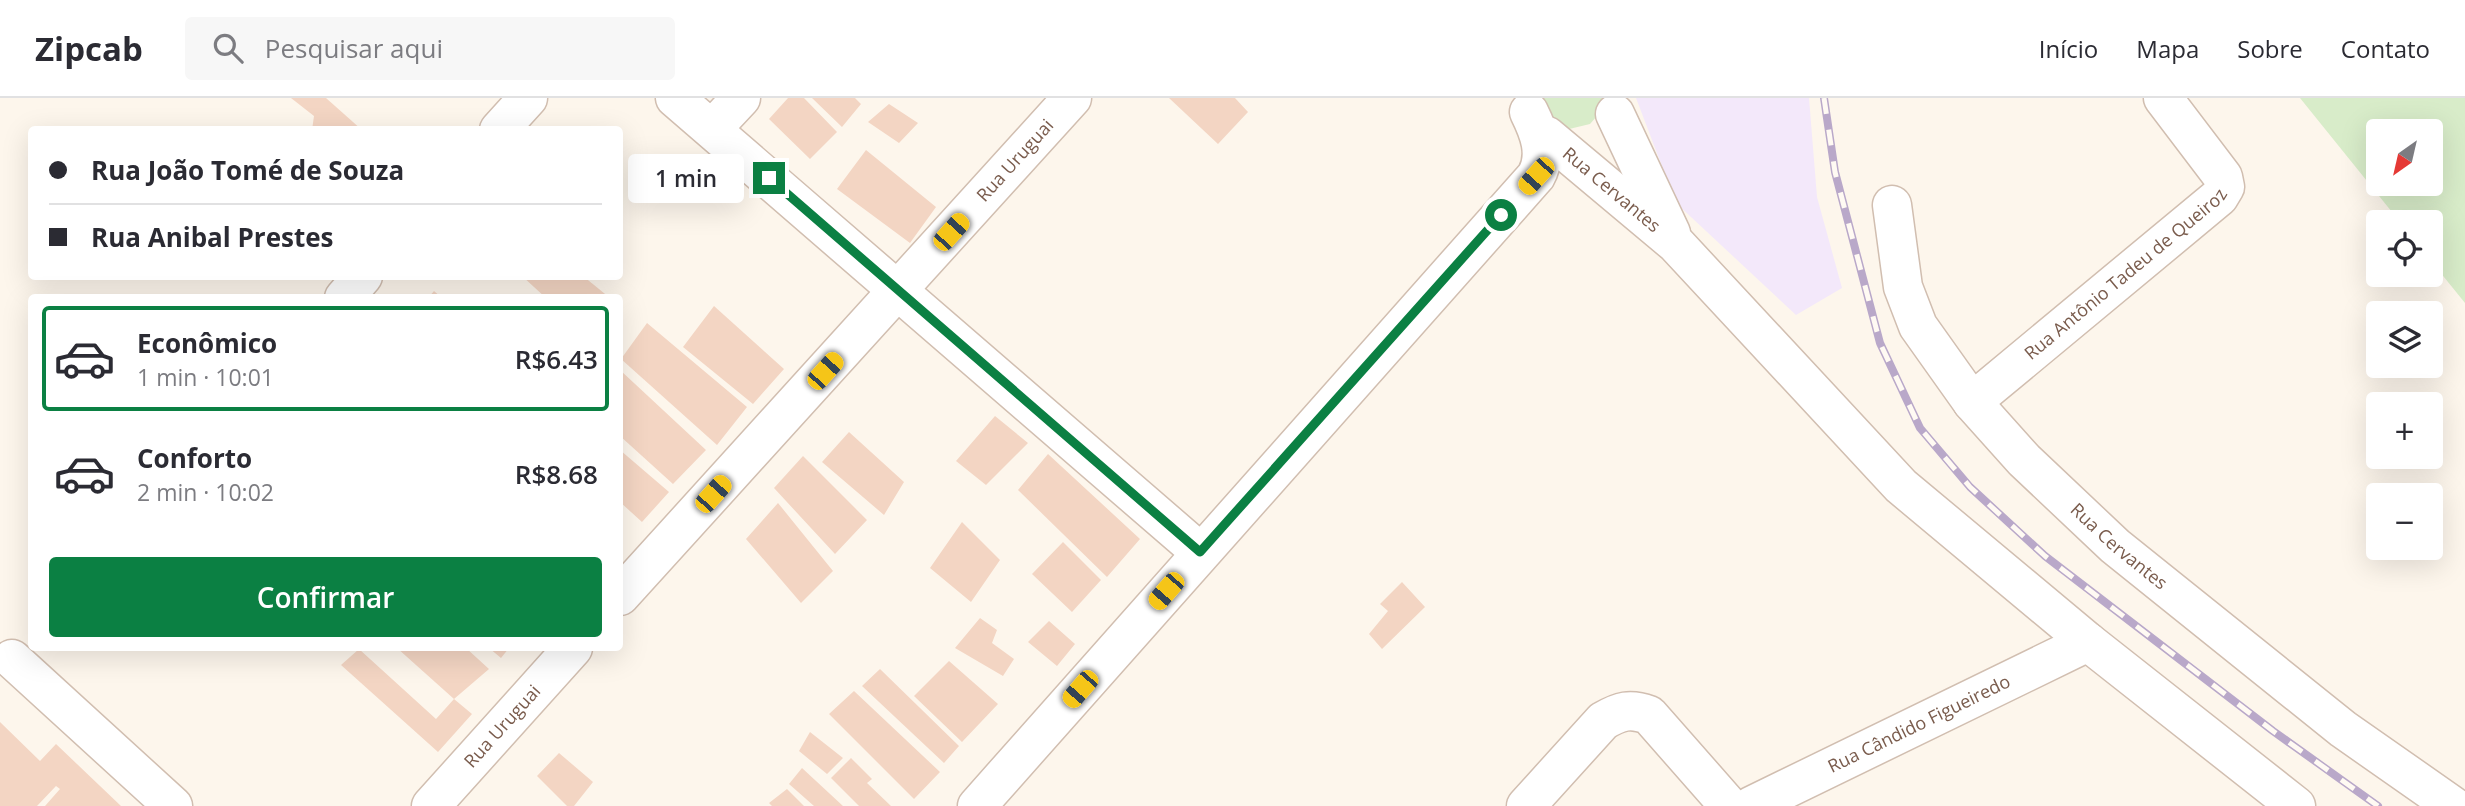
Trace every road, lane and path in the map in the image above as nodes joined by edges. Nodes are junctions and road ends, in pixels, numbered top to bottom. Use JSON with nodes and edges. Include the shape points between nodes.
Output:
{"nodes":[{"id":1,"x":528,"y":98,"type":"edge"},
{"id":2,"x":675,"y":98,"type":"edge"},
{"id":3,"x":741,"y":98,"type":"edge"},
{"id":4,"x":1072,"y":98,"type":"edge"},
{"id":5,"x":2163,"y":98,"type":"edge"},
{"id":6,"x":1615,"y":106,"type":"edge"},
{"id":7,"x":1537,"y":120,"type":"edge"},
{"id":8,"x":503,"y":126,"type":"edge"},
{"id":9,"x":712,"y":129,"type":"junction"},
{"id":10,"x":1892,"y":205,"type":"dead end"},
{"id":11,"x":1676,"y":244,"type":"junction"},
{"id":12,"x":360,"y":280,"type":"edge"},
{"id":13,"x":900,"y":289,"type":"junction"},
{"id":14,"x":347,"y":294,"type":"edge"},
{"id":15,"x":1972,"y":402,"type":"junction"},
{"id":16,"x":1200,"y":552,"type":"junction"},
{"id":17,"x":623,"y":593,"type":"edge"},
{"id":18,"x":2088,"y":642,"type":"junction"},
{"id":19,"x":570,"y":651,"type":"edge"},
{"id":20,"x":14,"y":656,"type":"edge"},
{"id":21,"x":173,"y":806,"type":"edge"},
{"id":22,"x":430,"y":806,"type":"edge"},
{"id":23,"x":977,"y":806,"type":"edge"},
{"id":24,"x":1526,"y":806,"type":"edge"},
{"id":25,"x":1729,"y":806,"type":"edge"},
{"id":26,"x":1751,"y":806,"type":"edge"},
{"id":27,"x":2296,"y":806,"type":"edge"},
{"id":28,"x":2453,"y":806,"type":"edge"}],
"edges":[{"from":1,"to":8,"type":"street"},
{"from":2,"to":9,"type":"street"},
{"from":3,"to":9,"type":"street"},
{"from":4,"to":13,"type":"street","name":"Rua Uruguai"},
{"from":5,"to":15,"type":"street","name":"Rua Antônio Tadeu de Queiroz","via":[[2222,177],[2225,187],[2219,197]]},
{"from":6,"to":7,"type":"street","via":[[1598,135],[1587,142],[1559,142]]},
{"from":6,"to":11,"type":"street","name":"Rua Cervantes"},
{"from":7,"to":11,"type":"street","name":"Rua Cervantes"},
{"from":7,"to":16,"type":"street","via":[[1543,158],[1536,176]]},
{"from":9,"to":13,"type":"street"},
{"from":10,"to":15,"type":"street","name":"Rua Cervantes","via":[[1903,287],[1918,326]]},
{"from":11,"to":18,"type":"street","name":"Rua Cervantes","via":[[1901,486]]},
{"from":12,"to":14,"type":"street"},
{"from":13,"to":16,"type":"street"},
{"from":13,"to":17,"type":"street","name":"Rua Uruguai"},
{"from":15,"to":28,"type":"street","name":"Rua Cervantes","via":[[2024,460],[2115,546],[2343,729]]},
{"from":16,"to":23,"type":"street"},
{"from":18,"to":26,"type":"street","name":"Rua Cândido Figueiredo"},
{"from":18,"to":27,"type":"street","name":"Rua Cervantes"},
{"from":19,"to":22,"type":"street","name":"Rua Uruguai"},
{"from":20,"to":21,"type":"street"},
{"from":24,"to":25,"type":"street","via":[[1603,721],[1634,709],[1649,715]]}]}
